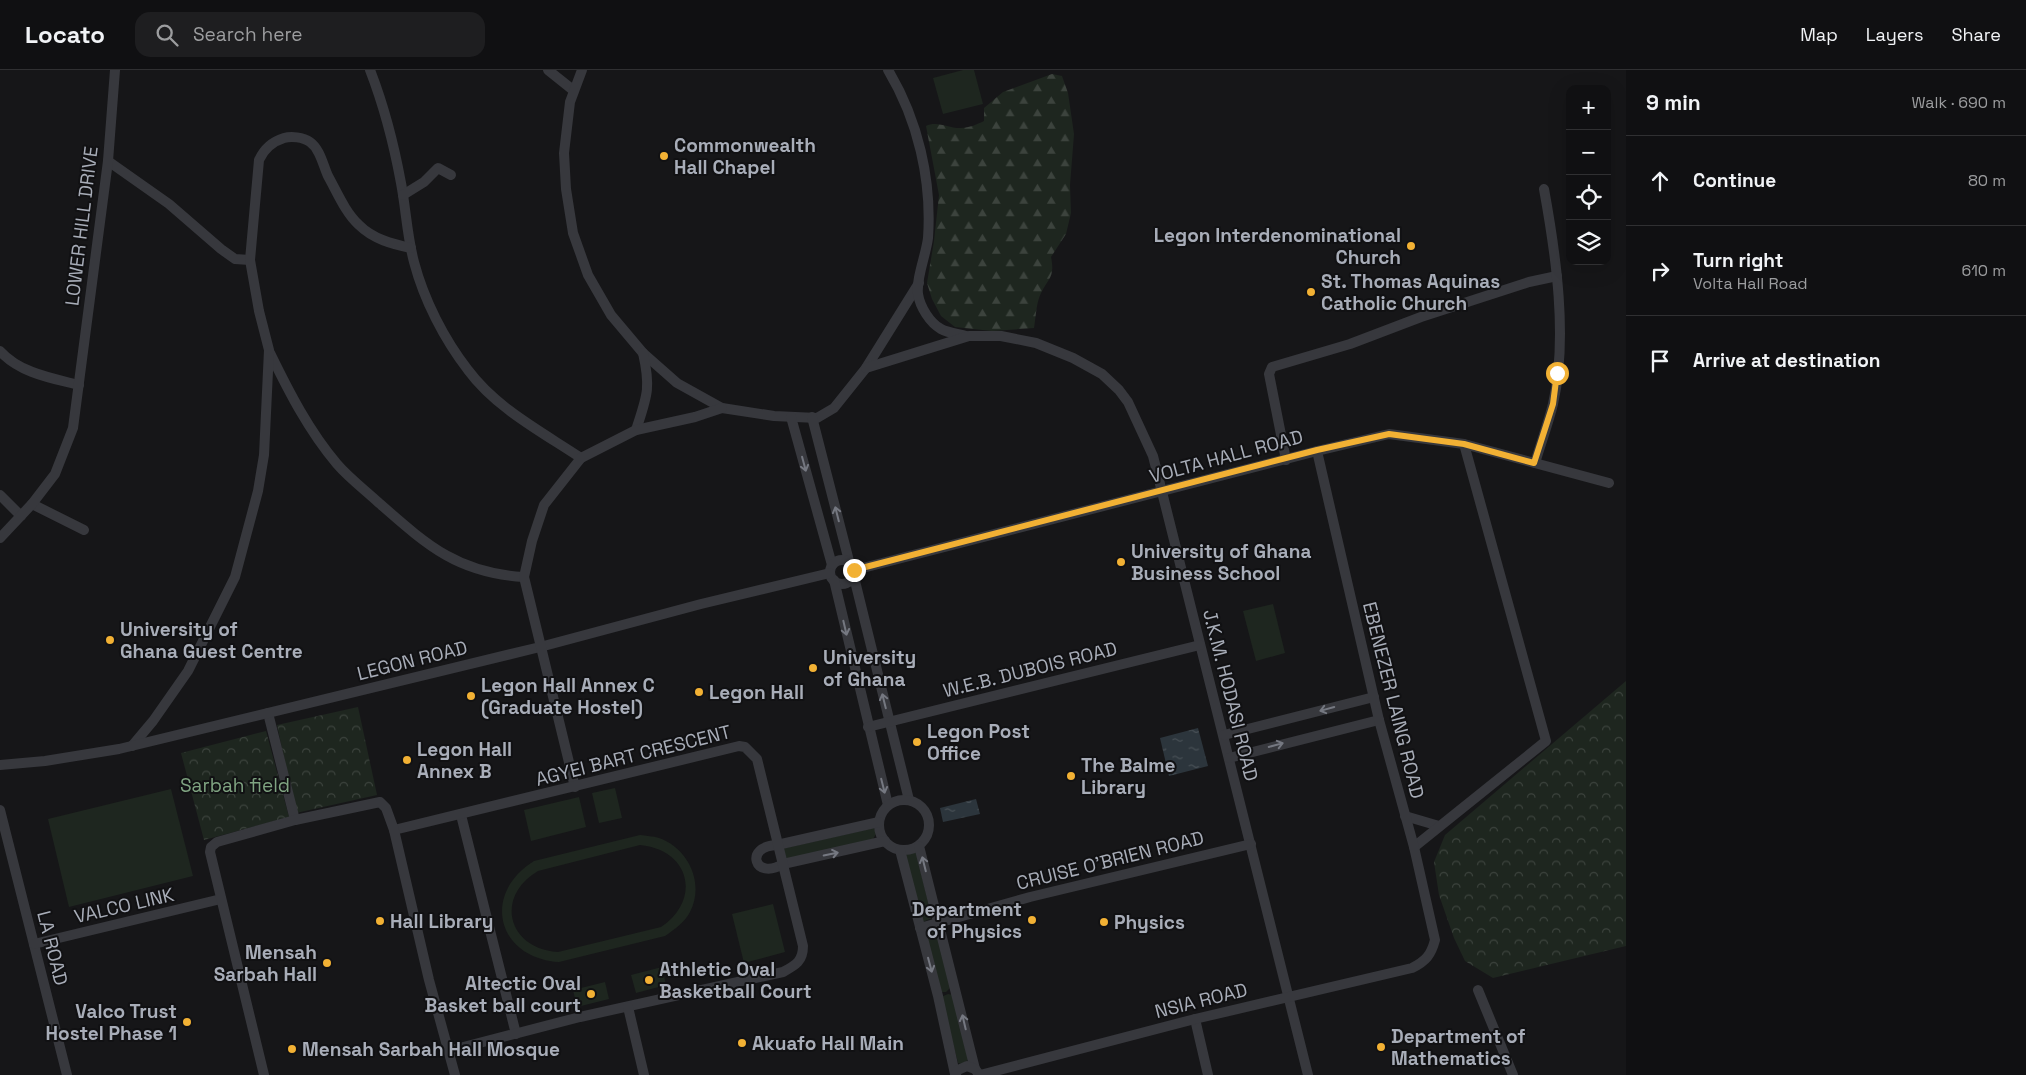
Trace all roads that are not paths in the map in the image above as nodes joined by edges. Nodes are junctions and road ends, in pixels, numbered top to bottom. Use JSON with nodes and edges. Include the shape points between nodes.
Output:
{"nodes":[{"id":1,"x":115,"y":70,"type":"edge"},
{"id":2,"x":370,"y":70,"type":"edge"},
{"id":3,"x":548,"y":70,"type":"edge"},
{"id":4,"x":582,"y":70,"type":"edge"},
{"id":5,"x":888,"y":70,"type":"edge"},
{"id":6,"x":574,"y":90,"type":"junction"},
{"id":7,"x":108,"y":161,"type":"junction"},
{"id":8,"x":451,"y":174,"type":"dead end"},
{"id":9,"x":1544,"y":189,"type":"dead end"},
{"id":10,"x":403,"y":195,"type":"junction"},
{"id":11,"x":411,"y":248,"type":"junction"},
{"id":12,"x":250,"y":260,"type":"junction"},
{"id":13,"x":1557,"y":276,"type":"junction"},
{"id":14,"x":918,"y":283,"type":"junction"},
{"id":15,"x":969,"y":336,"type":"junction"},
{"id":16,"x":269,"y":350,"type":"junction"},
{"id":17,"x":0,"y":351,"type":"edge"},
{"id":18,"x":643,"y":353,"type":"junction"},
{"id":19,"x":866,"y":368,"type":"junction"},
{"id":20,"x":79,"y":385,"type":"junction"},
{"id":21,"x":722,"y":408,"type":"junction"},
{"id":22,"x":791,"y":417,"type":"junction"},
{"id":23,"x":812,"y":418,"type":"junction"},
{"id":24,"x":636,"y":430,"type":"junction"},
{"id":25,"x":1464,"y":444,"type":"junction"},
{"id":26,"x":1317,"y":450,"type":"junction"},
{"id":27,"x":581,"y":458,"type":"junction"},
{"id":28,"x":1286,"y":460,"type":"junction"},
{"id":29,"x":1534,"y":463,"type":"junction"},
{"id":30,"x":1609,"y":483,"type":"dead end"},
{"id":31,"x":1162,"y":492,"type":"junction"},
{"id":32,"x":0,"y":496,"type":"edge"},
{"id":33,"x":32,"y":504,"type":"junction"},
{"id":34,"x":21,"y":516,"type":"junction"},
{"id":35,"x":84,"y":530,"type":"dead end"},
{"id":36,"x":0,"y":538,"type":"edge"},
{"id":37,"x":852,"y":569,"type":"junction"},
{"id":38,"x":832,"y":573,"type":"junction"},
{"id":39,"x":524,"y":577,"type":"junction"},
{"id":40,"x":1200,"y":645,"type":"junction"},
{"id":41,"x":540,"y":647,"type":"junction"},
{"id":42,"x":1374,"y":696,"type":"junction"},
{"id":43,"x":268,"y":713,"type":"junction"},
{"id":44,"x":1379,"y":720,"type":"junction"},
{"id":45,"x":889,"y":722,"type":"junction"},
{"id":46,"x":868,"y":727,"type":"junction"},
{"id":47,"x":1224,"y":735,"type":"junction"},
{"id":48,"x":132,"y":746,"type":"junction"},
{"id":49,"x":1229,"y":758,"type":"junction"},
{"id":50,"x":0,"y":765,"type":"edge"},
{"id":51,"x":574,"y":788,"type":"junction"},
{"id":52,"x":909,"y":800,"type":"junction"},
{"id":53,"x":888,"y":805,"type":"junction"},
{"id":54,"x":0,"y":810,"type":"edge"},
{"id":55,"x":461,"y":815,"type":"junction"},
{"id":56,"x":1405,"y":816,"type":"junction"},
{"id":57,"x":294,"y":820,"type":"junction"},
{"id":58,"x":879,"y":822,"type":"junction"},
{"id":59,"x":1439,"y":826,"type":"junction"},
{"id":60,"x":2,"y":828,"type":"edge"},
{"id":61,"x":394,"y":830,"type":"junction"},
{"id":62,"x":884,"y":841,"type":"junction"},
{"id":63,"x":1251,"y":844,"type":"junction"},
{"id":64,"x":778,"y":845,"type":"junction"},
{"id":65,"x":919,"y":846,"type":"junction"},
{"id":66,"x":1414,"y":847,"type":"junction"},
{"id":67,"x":900,"y":850,"type":"junction"},
{"id":68,"x":783,"y":864,"type":"junction"},
{"id":69,"x":221,"y":899,"type":"junction"},
{"id":70,"x":939,"y":923,"type":"junction"},
{"id":71,"x":920,"y":928,"type":"junction"},
{"id":72,"x":34,"y":944,"type":"junction"},
{"id":73,"x":1429,"y":957,"type":"joint"},
{"id":74,"x":1478,"y":990,"type":"dead end"},
{"id":75,"x":1289,"y":997,"type":"junction"},
{"id":76,"x":628,"y":1007,"type":"junction"},
{"id":77,"x":1195,"y":1019,"type":"junction"},
{"id":78,"x":516,"y":1034,"type":"junction"},
{"id":79,"x":448,"y":1051,"type":"junction"},
{"id":80,"x":978,"y":1073,"type":"edge"},
{"id":81,"x":955,"y":1074,"type":"edge"},
{"id":82,"x":67,"y":1075,"type":"edge"},
{"id":83,"x":264,"y":1075,"type":"edge"},
{"id":84,"x":455,"y":1075,"type":"edge"},
{"id":85,"x":644,"y":1075,"type":"edge"},
{"id":86,"x":1208,"y":1075,"type":"edge"},
{"id":87,"x":1308,"y":1075,"type":"edge"},
{"id":88,"x":1513,"y":1075,"type":"edge"}],
"edges":[{"from":1,"to":7,"type":"street","name":"LOWER HILL DRIVE"},
{"from":2,"to":10,"type":"street","via":[[379,92]]},
{"from":3,"to":6,"type":"street"},
{"from":4,"to":6,"type":"street"},
{"from":5,"to":14,"type":"street","via":[[897,84],[920,145],[926,178],[929,220]]},
{"from":6,"to":18,"type":"street","via":[[564,153],[573,233],[588,275],[611,315]]},
{"from":7,"to":12,"type":"street","via":[[169,204],[221,250],[235,259]]},
{"from":7,"to":20,"type":"street","name":"LOWER HILL DRIVE"},
{"from":8,"to":10,"type":"street","via":[[438,168],[424,182]]},
{"from":9,"to":13,"type":"street"},
{"from":10,"to":11,"type":"street"},
{"from":11,"to":12,"type":"street","via":[[381,240],[359,226],[349,214],[320,155],[310,142],[286,137],[272,142],[259,160]]},
{"from":11,"to":27,"type":"street","via":[[425,296],[468,370],[522,420]]},
{"from":12,"to":16,"type":"street"},
{"from":13,"to":28,"type":"street","via":[[1272,367],[1269,374]]},
{"from":13,"to":29,"type":"street","via":[[1557,373],[1553,404]]},
{"from":14,"to":15,"type":"street","via":[[918,294],[932,321],[941,329]]},
{"from":14,"to":19,"type":"street"},
{"from":15,"to":19,"type":"street","name":"J.K.M. HODASI ROAD"},
{"from":15,"to":31,"type":"street","name":"J.K.M. HODASI ROAD","via":[[1001,336],[1036,343],[1102,374],[1119,390],[1133,412],[1153,456]]},
{"from":16,"to":39,"type":"street","via":[[300,412],[337,464],[405,526],[437,552],[501,575]]},
{"from":16,"to":48,"type":"street","via":[[264,455],[235,577],[188,671]]},
{"from":17,"to":20,"type":"street","via":[[27,370]]},
{"from":18,"to":21,"type":"street","via":[[677,383]]},
{"from":18,"to":24,"type":"street","via":[[648,391]]},
{"from":19,"to":23,"type":"street","via":[[834,408]]},
{"from":20,"to":33,"type":"street","name":"LOWER HILL DRIVE","via":[[73,428],[62,461]]},
{"from":21,"to":22,"type":"street"},
{"from":21,"to":24,"type":"street","via":[[695,418]]},
{"from":22,"to":23,"type":"street"},
{"from":22,"to":38,"type":"street","one_way":true},
{"from":37,"to":23,"type":"street","one_way":true},
{"from":24,"to":27,"type":"street"},
{"from":25,"to":26,"type":"street","name":"VOLTA HALL ROAD","via":[[1389,434]]},
{"from":25,"to":29,"type":"street","name":"VOLTA HALL ROAD"},
{"from":25,"to":59,"type":"street","via":[[1546,741]]},
{"from":26,"to":28,"type":"street","name":"VOLTA HALL ROAD"},
{"from":26,"to":42,"type":"street","name":"EBENEZER LAING ROAD"},
{"from":27,"to":39,"type":"street","via":[[544,505]]},
{"from":28,"to":31,"type":"street","name":"VOLTA HALL ROAD"},
{"from":29,"to":30,"type":"street","name":"VOLTA HALL ROAD"},
{"from":31,"to":37,"type":"street","name":"VOLTA HALL ROAD"},
{"from":31,"to":40,"type":"street","name":"J.K.M. HODASI ROAD"},
{"from":32,"to":34,"type":"street"},
{"from":33,"to":34,"type":"street","name":"LOWER HILL DRIVE"},
{"from":33,"to":35,"type":"street"},
{"from":34,"to":36,"type":"street","name":"LOWER HILL DRIVE"},
{"from":37,"to":38,"type":"street","via":[[841,559]]},
{"from":37,"to":38,"type":"street","via":[[850,581],[845,584]]},
{"from":45,"to":37,"type":"street","one_way":true},
{"from":38,"to":41,"type":"street","name":"LEGON ROAD"},
{"from":38,"to":46,"type":"street","one_way":true},
{"from":39,"to":41,"type":"street"},
{"from":40,"to":45,"type":"street","name":"W.E.B. DUBOIS ROAD"},
{"from":40,"to":47,"type":"street","name":"J.K.M. HODASI ROAD"},
{"from":41,"to":43,"type":"street","name":"LEGON ROAD"},
{"from":41,"to":51,"type":"street"},
{"from":42,"to":44,"type":"street","name":"EBENEZER LAING ROAD"},
{"from":42,"to":47,"type":"street","one_way":true},
{"from":43,"to":48,"type":"street","name":"LEGON ROAD"},
{"from":43,"to":57,"type":"street"},
{"from":49,"to":44,"type":"street","one_way":true},
{"from":44,"to":56,"type":"street","name":"EBENEZER LAING ROAD"},
{"from":45,"to":46,"type":"street","name":"W.E.B. DUBOIS ROAD"},
{"from":45,"to":52,"type":"street"},
{"from":46,"to":53,"type":"street","one_way":true},
{"from":47,"to":49,"type":"street","name":"J.K.M. HODASI ROAD"},
{"from":48,"to":50,"type":"street","name":"LEGON ROAD"},
{"from":49,"to":63,"type":"street","name":"J.K.M. HODASI ROAD"},
{"from":51,"to":55,"type":"street","name":"AGYEI BART CRESCENT"},
{"from":51,"to":64,"type":"street","name":"AGYEI BART CRESCENT","via":[[745,747],[757,759]]},
{"from":52,"to":53,"type":"street","via":[[898,800]]},
{"from":52,"to":65,"type":"street","via":[[919,804],[929,818],[928,835]]},
{"from":53,"to":58,"type":"street"},
{"from":54,"to":60,"type":"street","name":"LA ROAD"},
{"from":55,"to":61,"type":"street","name":"AGYEI BART CRESCENT"},
{"from":55,"to":78,"type":"street"},
{"from":56,"to":59,"type":"street"},
{"from":56,"to":66,"type":"street","name":"EBENEZER LAING ROAD"},
{"from":57,"to":61,"type":"street","via":[[377,802],[383,803]]},
{"from":57,"to":69,"type":"street","via":[[218,842],[211,847]]},
{"from":58,"to":62,"type":"street"},
{"from":58,"to":64,"type":"street"},
{"from":59,"to":66,"type":"street"},
{"from":60,"to":72,"type":"street","name":"LA ROAD"},
{"from":61,"to":79,"type":"street"},
{"from":62,"to":67,"type":"street"},
{"from":68,"to":62,"type":"street","one_way":true},
{"from":63,"to":70,"type":"street","name":"CRUISE O'BRIEN ROAD","via":[[1030,897]]},
{"from":63,"to":75,"type":"street","name":"J.K.M. HODASI ROAD"},
{"from":64,"to":68,"type":"street","name":"AGYEI BART CRESCENT"},
{"from":64,"to":68,"type":"street","via":[[762,847],[758,863],[768,870]]},
{"from":65,"to":67,"type":"street"},
{"from":70,"to":65,"type":"street","one_way":true},
{"from":66,"to":73,"type":"street","name":"EBENEZER LAING ROAD","via":[[1435,940]]},
{"from":67,"to":71,"type":"street"},
{"from":68,"to":76,"type":"street","name":"AGYEI BART CRESCENT","via":[[803,946],[803,956],[795,966],[783,972]]},
{"from":69,"to":72,"type":"street","name":"VALCO LINK"},
{"from":69,"to":83,"type":"street"},
{"from":70,"to":71,"type":"street","name":"CRUISE O'BRIEN ROAD"},
{"from":80,"to":70,"type":"street","one_way":true},
{"from":71,"to":81,"type":"street","one_way":true},
{"from":72,"to":82,"type":"street","name":"LA ROAD"},
{"from":73,"to":75,"type":"street","name":"NSIA ROAD","via":[[1412,968]]},
{"from":74,"to":88,"type":"street"},
{"from":75,"to":77,"type":"street","name":"NSIA ROAD"},
{"from":75,"to":87,"type":"street","name":"J.K.M. HODASI ROAD"},
{"from":76,"to":78,"type":"street","name":"AGYEI BART CRESCENT"},
{"from":76,"to":85,"type":"street"},
{"from":77,"to":80,"type":"street","name":"NSIA ROAD"},
{"from":77,"to":86,"type":"street"},
{"from":78,"to":79,"type":"street","name":"AGYEI BART CRESCENT"},
{"from":79,"to":84,"type":"street"},
{"from":80,"to":81,"type":"street","name":"NSIA ROAD","via":[[967,1066]]}]}
